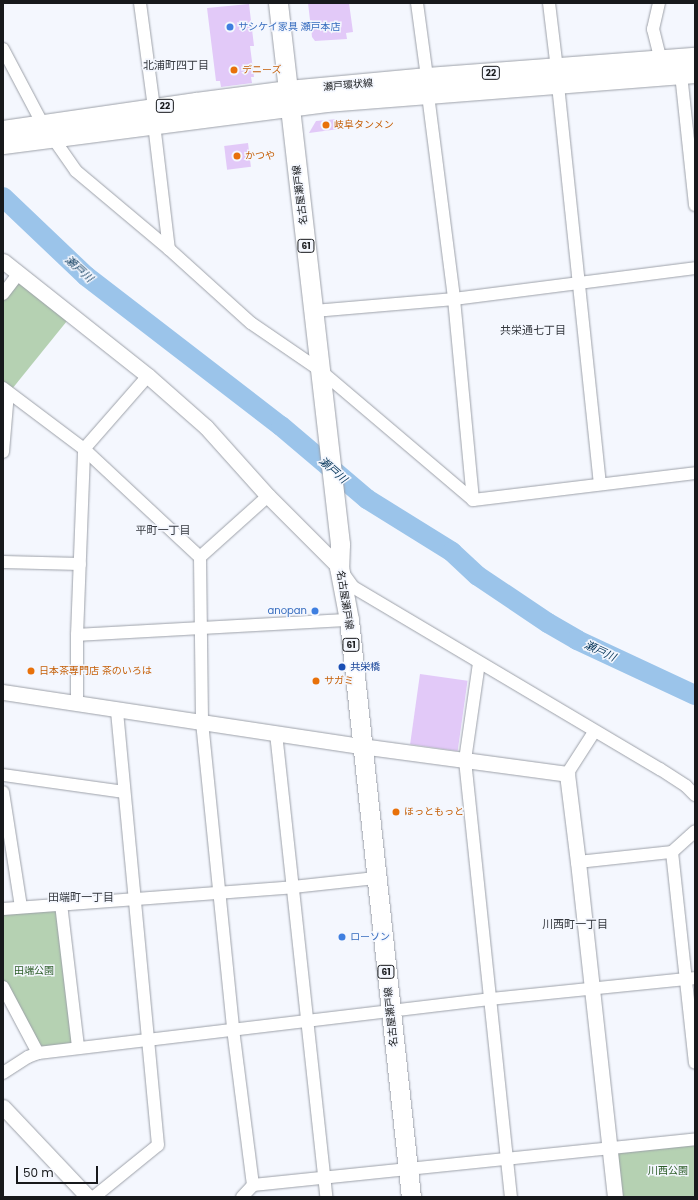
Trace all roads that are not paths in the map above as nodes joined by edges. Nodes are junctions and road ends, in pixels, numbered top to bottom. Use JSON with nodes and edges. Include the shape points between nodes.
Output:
{"nodes":[{"id":1,"x":140,"y":3,"type":"edge"},
{"id":2,"x":278,"y":3,"type":"edge"},
{"id":3,"x":417,"y":3,"type":"edge"},
{"id":4,"x":549,"y":3,"type":"edge"},
{"id":5,"x":659,"y":3,"type":"edge"},
{"id":6,"x":3,"y":49,"type":"edge"},
{"id":7,"x":695,"y":58,"type":"edge"},
{"id":8,"x":661,"y":60,"type":"junction"},
{"id":9,"x":688,"y":73,"type":"edge"},
{"id":10,"x":558,"y":77,"type":"junction"},
{"id":11,"x":428,"y":86,"type":"junction"},
{"id":12,"x":289,"y":98,"type":"junction"},
{"id":13,"x":154,"y":116,"type":"junction"},
{"id":14,"x":3,"y":130,"type":"edge"},
{"id":15,"x":48,"y":131,"type":"junction"},
{"id":16,"x":692,"y":134,"type":"edge"},
{"id":17,"x":3,"y":144,"type":"edge"},
{"id":18,"x":695,"y":205,"type":"edge"},
{"id":19,"x":169,"y":249,"type":"junction"},
{"id":20,"x":3,"y":261,"type":"edge"},
{"id":21,"x":695,"y":268,"type":"edge"},
{"id":22,"x":18,"y":274,"type":"junction"},
{"id":23,"x":580,"y":283,"type":"junction"},
{"id":24,"x":3,"y":294,"type":"edge"},
{"id":25,"x":454,"y":299,"type":"junction"},
{"id":26,"x":314,"y":311,"type":"junction"},
{"id":27,"x":148,"y":376,"type":"junction"},
{"id":28,"x":322,"y":378,"type":"junction"},
{"id":29,"x":6,"y":390,"type":"edge"},
{"id":30,"x":84,"y":449,"type":"junction"},
{"id":31,"x":3,"y":452,"type":"edge"},
{"id":32,"x":695,"y":473,"type":"edge"},
{"id":33,"x":600,"y":484,"type":"junction"},
{"id":34,"x":268,"y":496,"type":"junction"},
{"id":35,"x":473,"y":500,"type":"junction"},
{"id":36,"x":200,"y":557,"type":"junction"},
{"id":37,"x":3,"y":562,"type":"edge"},
{"id":38,"x":80,"y":564,"type":"junction"},
{"id":39,"x":340,"y":567,"type":"junction"},
{"id":40,"x":349,"y":620,"type":"junction"},
{"id":41,"x":202,"y":629,"type":"junction"},
{"id":42,"x":77,"y":635,"type":"junction"},
{"id":43,"x":479,"y":663,"type":"junction"},
{"id":44,"x":3,"y":692,"type":"edge"},
{"id":45,"x":77,"y":703,"type":"junction"},
{"id":46,"x":117,"y":710,"type":"junction"},
{"id":47,"x":202,"y":722,"type":"junction"},
{"id":48,"x":594,"y":732,"type":"junction"},
{"id":49,"x":276,"y":733,"type":"junction"},
{"id":50,"x":362,"y":746,"type":"junction"},
{"id":51,"x":465,"y":760,"type":"junction"},
{"id":52,"x":567,"y":774,"type":"junction"},
{"id":53,"x":3,"y":775,"type":"edge"},
{"id":54,"x":3,"y":792,"type":"edge"},
{"id":55,"x":124,"y":792,"type":"junction"},
{"id":56,"x":695,"y":796,"type":"edge"},
{"id":57,"x":695,"y":831,"type":"edge"},
{"id":58,"x":672,"y":852,"type":"junction"},
{"id":59,"x":578,"y":862,"type":"junction"},
{"id":60,"x":376,"y":878,"type":"junction"},
{"id":61,"x":293,"y":887,"type":"junction"},
{"id":62,"x":220,"y":893,"type":"junction"},
{"id":63,"x":136,"y":900,"type":"junction"},
{"id":64,"x":61,"y":904,"type":"junction"},
{"id":65,"x":21,"y":907,"type":"junction"},
{"id":66,"x":3,"y":909,"type":"edge"},
{"id":67,"x":690,"y":979,"type":"edge"},
{"id":68,"x":3,"y":987,"type":"edge"},
{"id":69,"x":592,"y":990,"type":"junction"},
{"id":70,"x":490,"y":999,"type":"junction"},
{"id":71,"x":390,"y":1012,"type":"junction"},
{"id":72,"x":307,"y":1021,"type":"junction"},
{"id":73,"x":233,"y":1029,"type":"junction"},
{"id":74,"x":149,"y":1040,"type":"junction"},
{"id":75,"x":78,"y":1047,"type":"junction"},
{"id":76,"x":38,"y":1053,"type":"junction"},
{"id":77,"x":695,"y":1063,"type":"edge"},
{"id":78,"x":3,"y":1074,"type":"edge"},
{"id":79,"x":3,"y":1107,"type":"edge"},
{"id":80,"x":695,"y":1139,"type":"edge"},
{"id":81,"x":609,"y":1146,"type":"junction"},
{"id":82,"x":507,"y":1159,"type":"junction"},
{"id":83,"x":407,"y":1170,"type":"junction"},
{"id":84,"x":324,"y":1177,"type":"junction"},
{"id":85,"x":253,"y":1185,"type":"junction"},
{"id":86,"x":88,"y":1197,"type":"edge"},
{"id":87,"x":94,"y":1197,"type":"edge"},
{"id":88,"x":242,"y":1197,"type":"edge"},
{"id":89,"x":326,"y":1197,"type":"edge"},
{"id":90,"x":411,"y":1197,"type":"edge"},
{"id":91,"x":511,"y":1197,"type":"edge"},
{"id":92,"x":615,"y":1197,"type":"edge"}],
"edges":[{"from":1,"to":13,"type":"street"},
{"from":2,"to":12,"type":"main road","name":"名古屋瀬戸線","number":"61"},
{"from":3,"to":11,"type":"street"},
{"from":4,"to":10,"type":"street"},
{"from":5,"to":8,"type":"street","via":[[653,29]]},
{"from":6,"to":15,"type":"street"},
{"from":7,"to":8,"type":"main road","name":"瀬戸環状線","number":"22"},
{"from":8,"to":10,"type":"main road","name":"瀬戸環状線","number":"22"},
{"from":9,"to":10,"type":"main road","name":"瀬戸環状線","number":"22"},
{"from":9,"to":16,"type":"street"},
{"from":10,"to":11,"type":"main road","name":"瀬戸環状線","number":"22"},
{"from":10,"to":23,"type":"street"},
{"from":11,"to":12,"type":"main road","name":"瀬戸環状線","number":"22"},
{"from":11,"to":25,"type":"street"},
{"from":12,"to":13,"type":"main road","name":"瀬戸環状線","number":"22"},
{"from":12,"to":26,"type":"main road","name":"名古屋瀬戸線","number":"61"},
{"from":13,"to":15,"type":"main road","name":"瀬戸環状線","number":"22"},
{"from":13,"to":19,"type":"street"},
{"from":14,"to":15,"type":"main road","name":"瀬戸環状線","number":"22"},
{"from":15,"to":17,"type":"main road","name":"瀬戸環状線","number":"22"},
{"from":15,"to":19,"type":"street","via":[[76,171]]},
{"from":16,"to":18,"type":"street"},
{"from":19,"to":28,"type":"street","via":[[251,323]]},
{"from":20,"to":22,"type":"street"},
{"from":21,"to":23,"type":"street"},
{"from":22,"to":24,"type":"street"},
{"from":22,"to":27,"type":"street"},
{"from":23,"to":25,"type":"street"},
{"from":23,"to":33,"type":"street"},
{"from":25,"to":26,"type":"street"},
{"from":25,"to":35,"type":"street"},
{"from":26,"to":28,"type":"main road","name":"名古屋瀬戸線","number":"61"},
{"from":27,"to":30,"type":"street"},
{"from":27,"to":34,"type":"street","via":[[206,427]]},
{"from":28,"to":35,"type":"street"},
{"from":28,"to":39,"type":"main road","name":"名古屋瀬戸線","number":"61","via":[[340,544]]},
{"from":29,"to":30,"type":"street"},
{"from":29,"to":31,"type":"street"},
{"from":30,"to":36,"type":"street"},
{"from":30,"to":38,"type":"street"},
{"from":32,"to":33,"type":"street"},
{"from":33,"to":35,"type":"street"},
{"from":34,"to":36,"type":"street"},
{"from":34,"to":39,"type":"street"},
{"from":36,"to":41,"type":"street"},
{"from":37,"to":38,"type":"street"},
{"from":38,"to":42,"type":"street"},
{"from":39,"to":40,"type":"main road","name":"名古屋瀬戸線","number":"61"},
{"from":39,"to":43,"type":"street","via":[[353,587]]},
{"from":40,"to":41,"type":"street"},
{"from":40,"to":50,"type":"main road","name":"名古屋瀬戸線","number":"61"},
{"from":41,"to":42,"type":"street"},
{"from":41,"to":47,"type":"street"},
{"from":42,"to":45,"type":"street"},
{"from":43,"to":48,"type":"street"},
{"from":43,"to":51,"type":"street"},
{"from":44,"to":45,"type":"street"},
{"from":45,"to":46,"type":"street"},
{"from":46,"to":47,"type":"street"},
{"from":46,"to":55,"type":"street"},
{"from":47,"to":49,"type":"street"},
{"from":47,"to":62,"type":"street"},
{"from":48,"to":52,"type":"street"},
{"from":48,"to":56,"type":"street","via":[[660,769],[686,786]]},
{"from":49,"to":50,"type":"street"},
{"from":49,"to":61,"type":"street"},
{"from":50,"to":51,"type":"street"},
{"from":50,"to":60,"type":"main road","name":"名古屋瀬戸線","number":"61"},
{"from":51,"to":52,"type":"street"},
{"from":51,"to":70,"type":"street"},
{"from":52,"to":59,"type":"street"},
{"from":53,"to":55,"type":"street"},
{"from":54,"to":65,"type":"street"},
{"from":55,"to":63,"type":"street"},
{"from":57,"to":58,"type":"street"},
{"from":58,"to":59,"type":"street"},
{"from":58,"to":67,"type":"street"},
{"from":59,"to":69,"type":"street"},
{"from":60,"to":61,"type":"street"},
{"from":60,"to":71,"type":"main road","name":"名古屋瀬戸線","number":"61"},
{"from":61,"to":62,"type":"street"},
{"from":61,"to":72,"type":"street"},
{"from":62,"to":63,"type":"street"},
{"from":62,"to":73,"type":"street"},
{"from":63,"to":64,"type":"street"},
{"from":63,"to":74,"type":"street"},
{"from":64,"to":65,"type":"street"},
{"from":64,"to":75,"type":"street"},
{"from":65,"to":66,"type":"street"},
{"from":67,"to":69,"type":"street"},
{"from":67,"to":77,"type":"street"},
{"from":68,"to":76,"type":"street"},
{"from":69,"to":70,"type":"street"},
{"from":69,"to":81,"type":"street"},
{"from":70,"to":71,"type":"street"},
{"from":70,"to":82,"type":"street"},
{"from":71,"to":72,"type":"street"},
{"from":71,"to":83,"type":"main road","name":"名古屋瀬戸線","number":"61"},
{"from":72,"to":73,"type":"street"},
{"from":72,"to":84,"type":"street"},
{"from":73,"to":74,"type":"street"},
{"from":73,"to":85,"type":"street"},
{"from":74,"to":75,"type":"street"},
{"from":74,"to":87,"type":"street","via":[[158,1145]]},
{"from":75,"to":76,"type":"street"},
{"from":76,"to":78,"type":"street"},
{"from":79,"to":86,"type":"street"},
{"from":80,"to":81,"type":"street"},
{"from":81,"to":82,"type":"street"},
{"from":81,"to":92,"type":"street"},
{"from":82,"to":83,"type":"street"},
{"from":82,"to":91,"type":"street"},
{"from":83,"to":84,"type":"street"},
{"from":83,"to":90,"type":"main road","name":"名古屋瀬戸線","number":"61"},
{"from":84,"to":85,"type":"street"},
{"from":84,"to":89,"type":"street"},
{"from":85,"to":88,"type":"street"}]}
